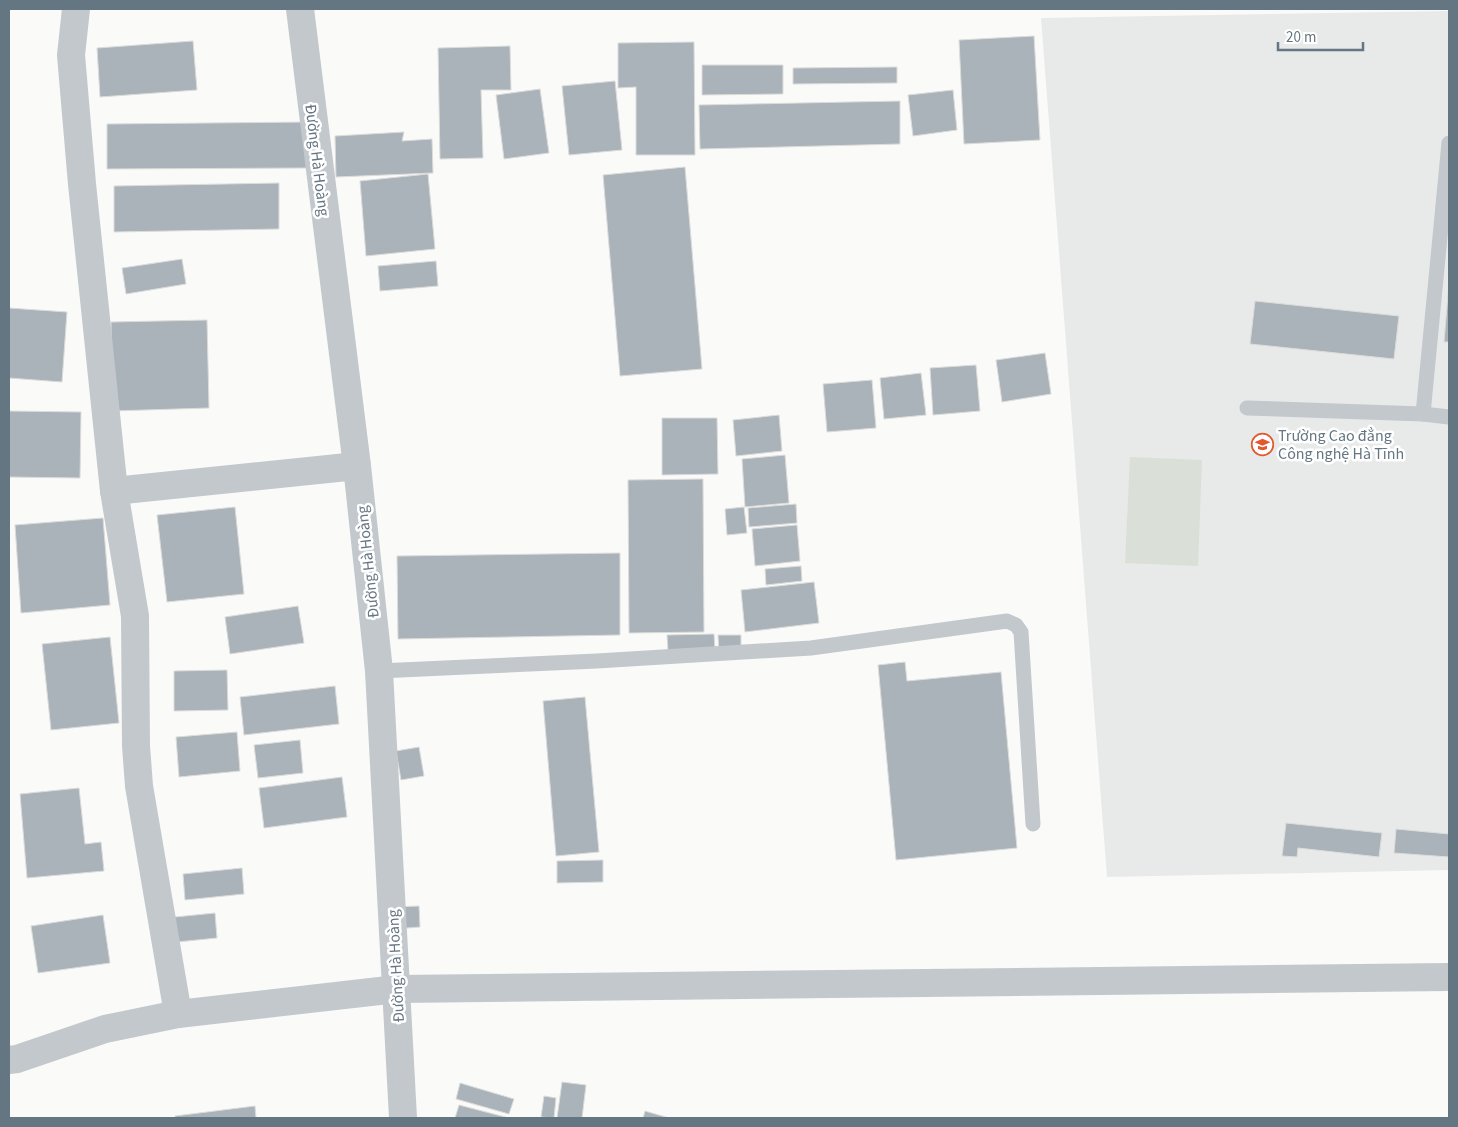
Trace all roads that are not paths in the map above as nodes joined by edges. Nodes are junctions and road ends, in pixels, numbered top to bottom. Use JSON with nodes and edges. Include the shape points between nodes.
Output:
{"nodes":[{"id":1,"x":76,"y":9,"type":"edge"},
{"id":2,"x":300,"y":9,"type":"edge"},
{"id":3,"x":1449,"y":143,"type":"edge"},
{"id":4,"x":1247,"y":408,"type":"dead end"},
{"id":5,"x":1423,"y":414,"type":"junction"},
{"id":6,"x":1449,"y":417,"type":"edge"},
{"id":7,"x":357,"y":466,"type":"junction"},
{"id":8,"x":114,"y":491,"type":"junction"},
{"id":9,"x":378,"y":670,"type":"junction"},
{"id":10,"x":1033,"y":824,"type":"dead end"},
{"id":11,"x":1449,"y":977,"type":"edge"},
{"id":12,"x":397,"y":989,"type":"junction"},
{"id":13,"x":178,"y":1014,"type":"junction"},
{"id":14,"x":9,"y":1060,"type":"edge"},
{"id":15,"x":403,"y":1118,"type":"edge"}],
"edges":[{"from":1,"to":8,"type":"street","via":[[71,55]]},
{"from":2,"to":7,"type":"street","name":"Đường Hà Hoàng"},
{"from":3,"to":5,"type":"lane"},
{"from":4,"to":5,"type":"lane"},
{"from":5,"to":6,"type":"lane"},
{"from":7,"to":8,"type":"street"},
{"from":7,"to":9,"type":"street","name":"Đường Hà Hoàng"},
{"from":8,"to":13,"type":"street","via":[[135,616],[139,786]]},
{"from":9,"to":10,"type":"lane","via":[[811,648],[1007,621],[1021,632]]},
{"from":9,"to":12,"type":"street","name":"Đường Hà Hoàng"},
{"from":11,"to":12,"type":"street"},
{"from":12,"to":13,"type":"street"},
{"from":12,"to":15,"type":"street","name":"Đường Hà Hoàng"},
{"from":13,"to":14,"type":"street","via":[[105,1029]]}]}
